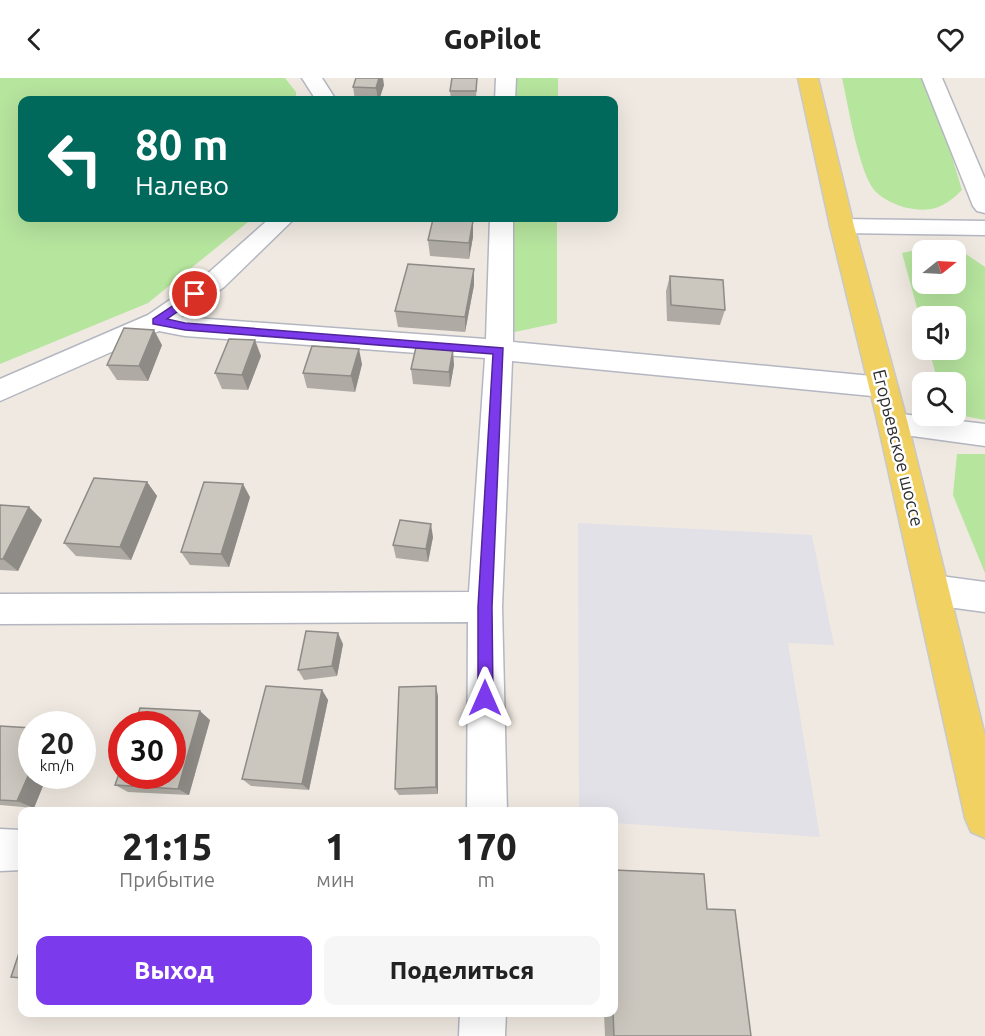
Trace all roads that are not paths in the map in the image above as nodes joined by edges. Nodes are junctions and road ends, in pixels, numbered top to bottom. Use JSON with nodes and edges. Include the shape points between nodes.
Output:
{"nodes":[{"id":1,"x":312,"y":78,"type":"edge"},
{"id":2,"x":506,"y":78,"type":"edge"},
{"id":3,"x":808,"y":78,"type":"edge"},
{"id":4,"x":932,"y":78,"type":"edge"},
{"id":5,"x":323,"y":96,"type":"edge"},
{"id":6,"x":505,"y":96,"type":"edge"},
{"id":7,"x":985,"y":206,"type":"edge"},
{"id":8,"x":279,"y":222,"type":"edge"},
{"id":9,"x":502,"y":222,"type":"edge"},
{"id":10,"x":842,"y":226,"type":"junction"},
{"id":11,"x":985,"y":228,"type":"edge"},
{"id":12,"x":157,"y":321,"type":"junction"},
{"id":13,"x":499,"y":351,"type":"junction"},
{"id":14,"x":882,"y":387,"type":"junction"},
{"id":15,"x":0,"y":391,"type":"edge"},
{"id":16,"x":893,"y":424,"type":"junction"},
{"id":17,"x":985,"y":435,"type":"edge"},
{"id":18,"x":933,"y":590,"type":"junction"},
{"id":19,"x":985,"y":597,"type":"edge"},
{"id":20,"x":485,"y":607,"type":"junction"},
{"id":21,"x":0,"y":609,"type":"edge"},
{"id":22,"x":486,"y":807,"type":"edge"},
{"id":23,"x":985,"y":818,"type":"edge"},
{"id":24,"x":0,"y":850,"type":"edge"},
{"id":25,"x":18,"y":850,"type":"edge"},
{"id":26,"x":483,"y":1017,"type":"edge"},
{"id":27,"x":482,"y":1036,"type":"edge"}],
"edges":[{"from":1,"to":5,"type":"street"},
{"from":2,"to":6,"type":"street"},
{"from":3,"to":10,"type":"main road","name":"Егорьевское шоссе"},
{"from":4,"to":7,"type":"street"},
{"from":8,"to":12,"type":"street","via":[[215,281]]},
{"from":9,"to":13,"type":"street"},
{"from":10,"to":11,"type":"street"},
{"from":10,"to":14,"type":"main road","name":"Егорьевское шоссе"},
{"from":12,"to":13,"type":"street","via":[[185,327]]},
{"from":12,"to":15,"type":"street"},
{"from":13,"to":14,"type":"street"},
{"from":13,"to":20,"type":"street"},
{"from":14,"to":16,"type":"main road","name":"Егорьевское шоссе"},
{"from":16,"to":17,"type":"street"},
{"from":16,"to":18,"type":"main road","name":"Егорьевское шоссе"},
{"from":18,"to":19,"type":"street"},
{"from":18,"to":23,"type":"main road","name":"Егорьевское шоссе"},
{"from":20,"to":21,"type":"street"},
{"from":20,"to":22,"type":"street"},
{"from":24,"to":25,"type":"street"},
{"from":26,"to":27,"type":"street"}]}
